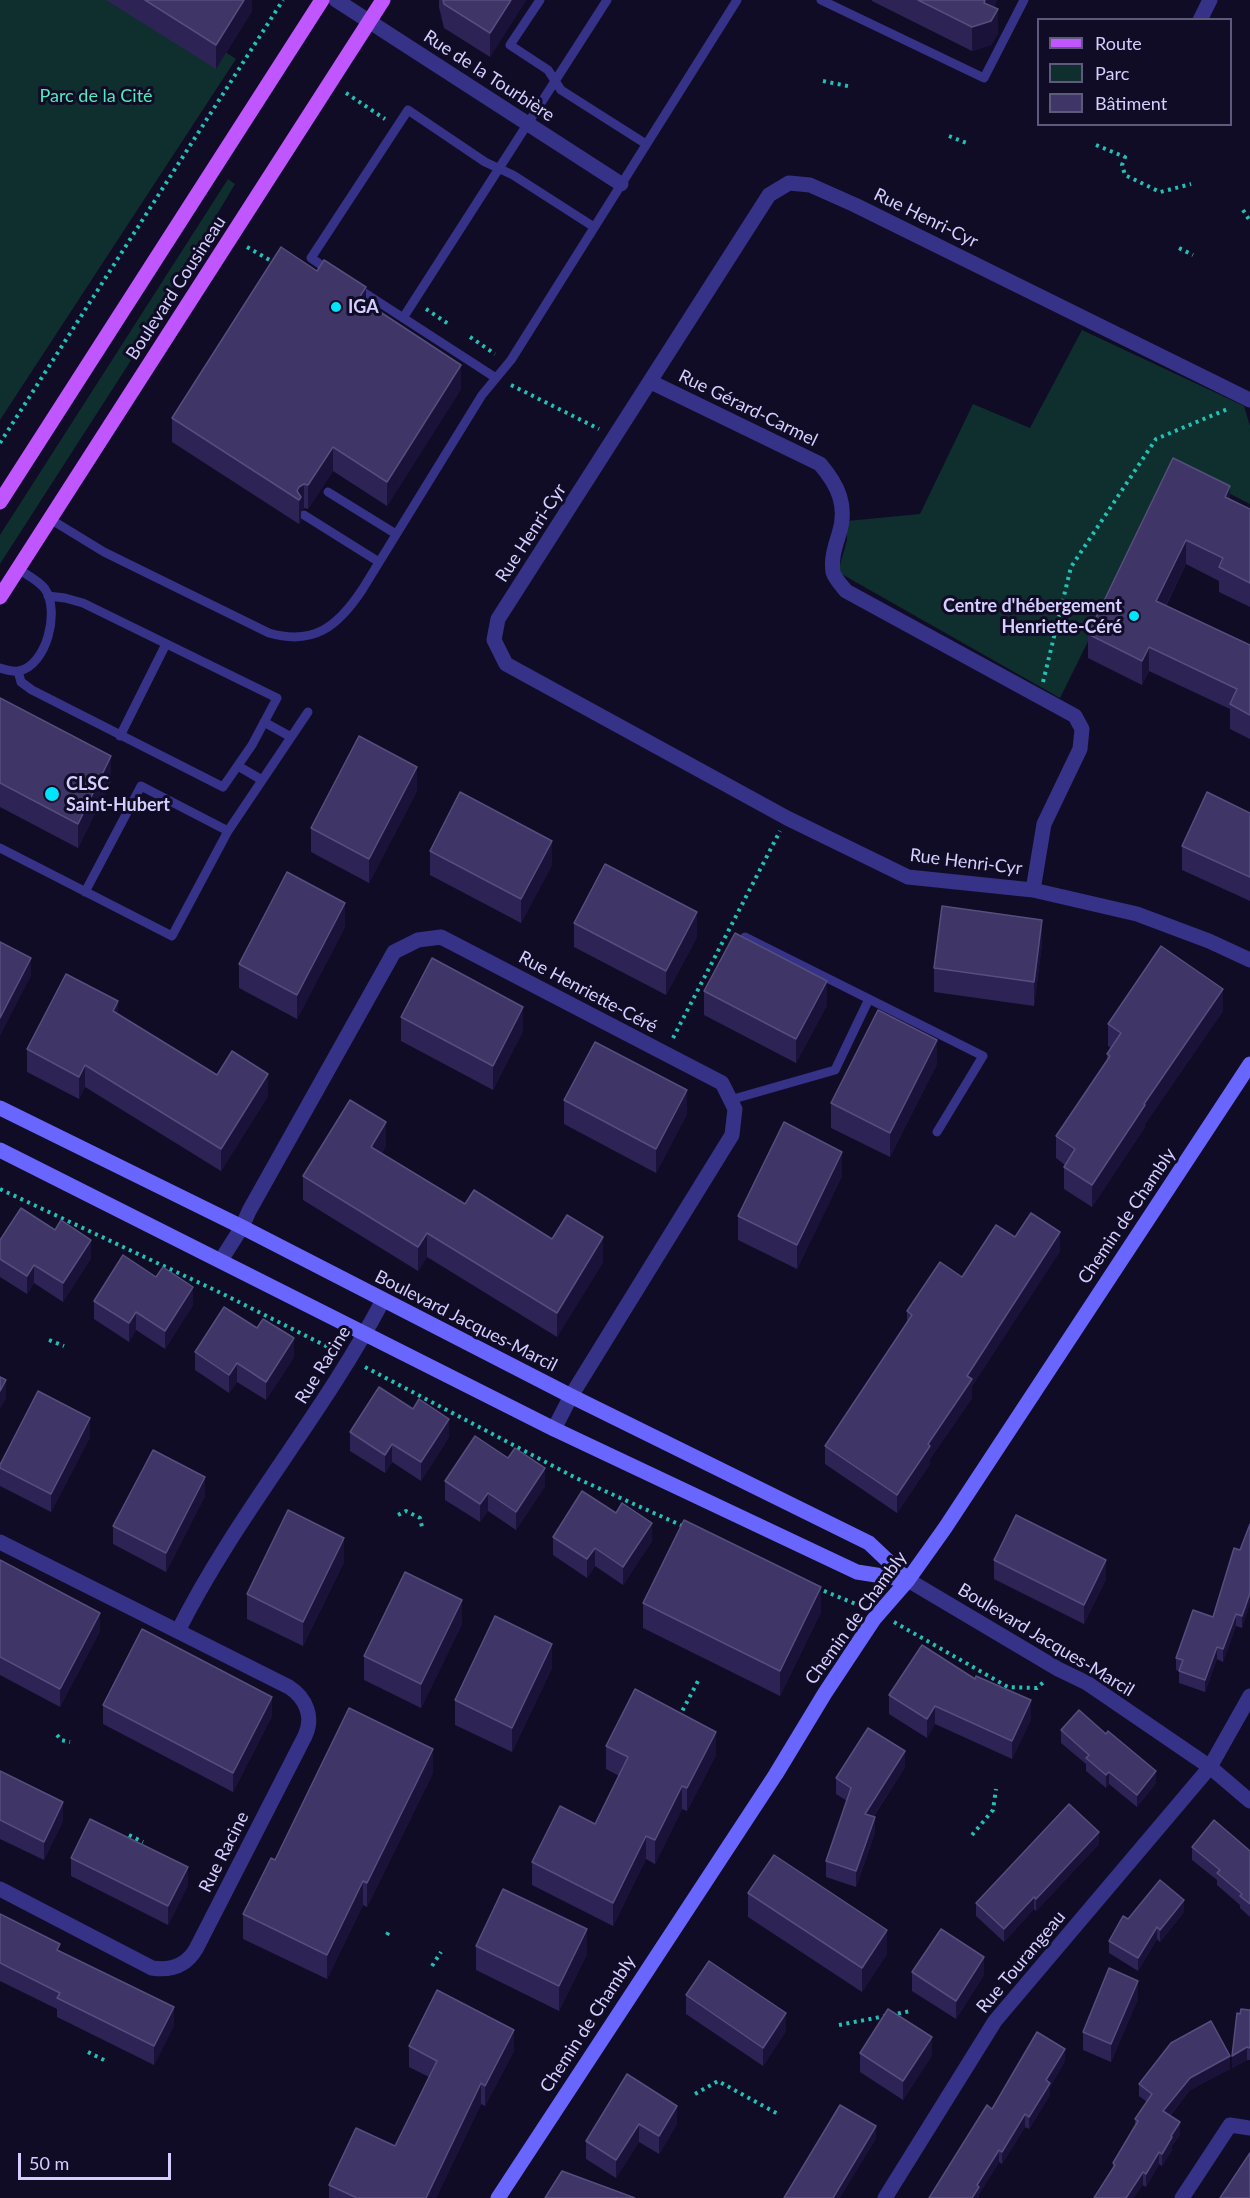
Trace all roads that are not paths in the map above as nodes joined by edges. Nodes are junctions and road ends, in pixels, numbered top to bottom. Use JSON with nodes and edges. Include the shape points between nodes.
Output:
{"nodes":[{"id":1,"x":322,"y":0,"type":"edge"},
{"id":2,"x":336,"y":0,"type":"edge"},
{"id":3,"x":383,"y":0,"type":"edge"},
{"id":4,"x":540,"y":0,"type":"edge"},
{"id":5,"x":608,"y":0,"type":"edge"},
{"id":6,"x":737,"y":0,"type":"edge"},
{"id":7,"x":1024,"y":0,"type":"edge"},
{"id":8,"x":1210,"y":0,"type":"edge"},
{"id":9,"x":828,"y":1,"type":"edge"},
{"id":10,"x":1201,"y":18,"type":"edge"},
{"id":11,"x":369,"y":21,"type":"junction"},
{"id":12,"x":555,"y":81,"type":"junction"},
{"id":13,"x":528,"y":125,"type":"junction"},
{"id":14,"x":646,"y":144,"type":"junction"},
{"id":15,"x":499,"y":168,"type":"junction"},
{"id":16,"x":621,"y":184,"type":"junction"},
{"id":17,"x":594,"y":227,"type":"junction"},
{"id":18,"x":339,"y":276,"type":"edge"},
{"id":19,"x":348,"y":282,"type":"edge"},
{"id":20,"x":403,"y":318,"type":"junction"},
{"id":21,"x":496,"y":378,"type":"junction"},
{"id":22,"x":651,"y":382,"type":"junction"},
{"id":23,"x":1249,"y":400,"type":"edge"},
{"id":24,"x":328,"y":492,"type":"dead end"},
{"id":25,"x":0,"y":502,"type":"edge"},
{"id":26,"x":304,"y":515,"type":"dead end"},
{"id":27,"x":50,"y":519,"type":"junction"},
{"id":28,"x":396,"y":534,"type":"junction"},
{"id":29,"x":379,"y":562,"type":"junction"},
{"id":30,"x":18,"y":569,"type":"junction"},
{"id":31,"x":48,"y":596,"type":"junction"},
{"id":32,"x":0,"y":597,"type":"edge"},
{"id":33,"x":166,"y":644,"type":"junction"},
{"id":34,"x":0,"y":668,"type":"edge"},
{"id":35,"x":18,"y":671,"type":"junction"},
{"id":36,"x":308,"y":712,"type":"dead end"},
{"id":37,"x":264,"y":722,"type":"junction"},
{"id":38,"x":120,"y":735,"type":"junction"},
{"id":39,"x":291,"y":737,"type":"junction"},
{"id":40,"x":238,"y":766,"type":"junction"},
{"id":41,"x":262,"y":780,"type":"junction"},
{"id":42,"x":228,"y":831,"type":"junction"},
{"id":43,"x":0,"y":848,"type":"edge"},
{"id":44,"x":1034,"y":890,"type":"junction"},
{"id":45,"x":85,"y":892,"type":"junction"},
{"id":46,"x":745,"y":937,"type":"edge"},
{"id":47,"x":1250,"y":960,"type":"edge"},
{"id":48,"x":869,"y":999,"type":"junction"},
{"id":49,"x":1250,"y":1064,"type":"edge"},
{"id":50,"x":730,"y":1100,"type":"junction"},
{"id":51,"x":0,"y":1108,"type":"edge"},
{"id":52,"x":936,"y":1132,"type":"dead end"},
{"id":53,"x":0,"y":1150,"type":"edge"},
{"id":54,"x":242,"y":1227,"type":"junction"},
{"id":55,"x":221,"y":1260,"type":"junction"},
{"id":56,"x":383,"y":1300,"type":"junction"},
{"id":57,"x":366,"y":1333,"type":"junction"},
{"id":58,"x":570,"y":1396,"type":"junction"},
{"id":59,"x":554,"y":1429,"type":"junction"},
{"id":60,"x":0,"y":1542,"type":"edge"},
{"id":61,"x":908,"y":1580,"type":"junction"},
{"id":62,"x":178,"y":1631,"type":"junction"},
{"id":63,"x":1250,"y":1696,"type":"edge"},
{"id":64,"x":1210,"y":1767,"type":"junction"},
{"id":65,"x":1250,"y":1801,"type":"edge"},
{"id":66,"x":0,"y":1889,"type":"edge"},
{"id":67,"x":1250,"y":2128,"type":"edge"},
{"id":68,"x":498,"y":2198,"type":"edge"},
{"id":69,"x":885,"y":2198,"type":"edge"},
{"id":70,"x":1182,"y":2198,"type":"edge"}],
"edges":[{"from":1,"to":25,"type":"main road","name":"Boulevard Cousineau"},
{"from":2,"to":11,"type":"street","name":"Rue de la Tourbière"},
{"from":3,"to":11,"type":"main road","name":"Boulevard Cousineau"},
{"from":4,"to":12,"type":"lane","via":[[510,45],[548,70]]},
{"from":5,"to":12,"type":"lane"},
{"from":6,"to":14,"type":"lane"},
{"from":7,"to":9,"type":"lane","via":[[984,78]]},
{"from":8,"to":10,"type":"street"},
{"from":11,"to":13,"type":"street","name":"Rue de la Tourbière"},
{"from":11,"to":27,"type":"main road","name":"Boulevard Cousineau"},
{"from":12,"to":13,"type":"lane"},
{"from":12,"to":14,"type":"lane","via":[[561,90]]},
{"from":13,"to":15,"type":"lane"},
{"from":13,"to":16,"type":"street","name":"Rue de la Tourbière"},
{"from":14,"to":16,"type":"lane"},
{"from":15,"to":17,"type":"lane"},
{"from":15,"to":18,"type":"lane","via":[[408,110],[311,258]]},
{"from":15,"to":20,"type":"lane"},
{"from":16,"to":17,"type":"lane"},
{"from":17,"to":21,"type":"lane"},
{"from":19,"to":20,"type":"lane"},
{"from":20,"to":21,"type":"lane"},
{"from":21,"to":28,"type":"lane"},
{"from":22,"to":23,"type":"street","name":"Rue Henri-Cyr","via":[[769,195],[789,183],[810,185],[855,205]]},
{"from":22,"to":44,"type":"street","name":"Rue Gérard-Carmel","via":[[820,464],[834,482],[841,501],[841,530],[832,558],[834,574],[846,591],[1075,716],[1082,729],[1080,749],[1044,824]]},
{"from":22,"to":44,"type":"street","name":"Rue Henri-Cyr","via":[[498,619],[494,640],[506,664],[787,818],[908,877]]},
{"from":24,"to":28,"type":"lane"},
{"from":26,"to":29,"type":"lane"},
{"from":27,"to":29,"type":"lane","via":[[114,557],[260,630],[286,637],[313,634],[336,622],[349,610]]},
{"from":27,"to":30,"type":"main road","name":"Boulevard Cousineau"},
{"from":28,"to":29,"type":"lane"},
{"from":30,"to":31,"type":"lane","via":[[41,585]]},
{"from":30,"to":32,"type":"main road","name":"Boulevard Cousineau"},
{"from":31,"to":33,"type":"lane","via":[[82,603]]},
{"from":31,"to":35,"type":"lane","via":[[52,617],[47,640],[34,662]]},
{"from":33,"to":37,"type":"lane","via":[[277,698]]},
{"from":33,"to":38,"type":"lane"},
{"from":34,"to":35,"type":"lane"},
{"from":35,"to":38,"type":"lane","via":[[21,682],[32,690]]},
{"from":36,"to":39,"type":"lane"},
{"from":37,"to":39,"type":"lane"},
{"from":37,"to":40,"type":"lane"},
{"from":38,"to":40,"type":"lane","via":[[223,788]]},
{"from":39,"to":41,"type":"lane"},
{"from":40,"to":41,"type":"lane"},
{"from":41,"to":42,"type":"lane"},
{"from":42,"to":45,"type":"lane","via":[[172,936]]},
{"from":42,"to":45,"type":"lane","via":[[141,786]]},
{"from":43,"to":45,"type":"lane"},
{"from":44,"to":47,"type":"street","name":"Rue Henri-Cyr","via":[[1137,914]]},
{"from":46,"to":48,"type":"lane"},
{"from":48,"to":50,"type":"lane","via":[[835,1070]]},
{"from":48,"to":52,"type":"lane","via":[[983,1056]]},
{"from":49,"to":61,"type":"street","name":"Chemin de Chambly"},
{"from":50,"to":54,"type":"street","name":"Rue Henriette-Céré","via":[[722,1083],[441,937],[418,940],[394,952]]},
{"from":50,"to":58,"type":"street","via":[[735,1109],[732,1135]]},
{"from":51,"to":54,"type":"street","name":"Boulevard Jacques-Marcil"},
{"from":53,"to":55,"type":"street","name":"Boulevard Jacques-Marcil"},
{"from":54,"to":55,"type":"street","name":"Rue Henriette-Céré"},
{"from":54,"to":56,"type":"street","name":"Boulevard Jacques-Marcil"},
{"from":55,"to":57,"type":"street","name":"Boulevard Jacques-Marcil"},
{"from":56,"to":57,"type":"street","name":"Rue Racine"},
{"from":56,"to":58,"type":"street","name":"Boulevard Jacques-Marcil"},
{"from":57,"to":59,"type":"street","name":"Boulevard Jacques-Marcil"},
{"from":57,"to":62,"type":"street","name":"Rue Racine","via":[[205,1580]]},
{"from":58,"to":59,"type":"street"},
{"from":58,"to":61,"type":"street","name":"Boulevard Jacques-Marcil","via":[[869,1544]]},
{"from":59,"to":61,"type":"street","name":"Boulevard Jacques-Marcil","via":[[856,1572]]},
{"from":60,"to":62,"type":"street","name":"Rue Racine"},
{"from":61,"to":64,"type":"street","name":"Boulevard Jacques-Marcil","via":[[1087,1683]]},
{"from":61,"to":68,"type":"street","name":"Chemin de Chambly","via":[[880,1613],[825,1693]]},
{"from":62,"to":66,"type":"street","name":"Rue Racine","via":[[295,1691],[309,1718],[305,1736],[192,1955],[177,1966],[152,1968]]},
{"from":63,"to":64,"type":"street","name":"Rue Tourangeau"},
{"from":64,"to":65,"type":"street","name":"Boulevard Jacques-Marcil"},
{"from":64,"to":69,"type":"street","name":"Rue Tourangeau","via":[[996,2021]]},
{"from":67,"to":70,"type":"street","via":[[1230,2125]]}]}
